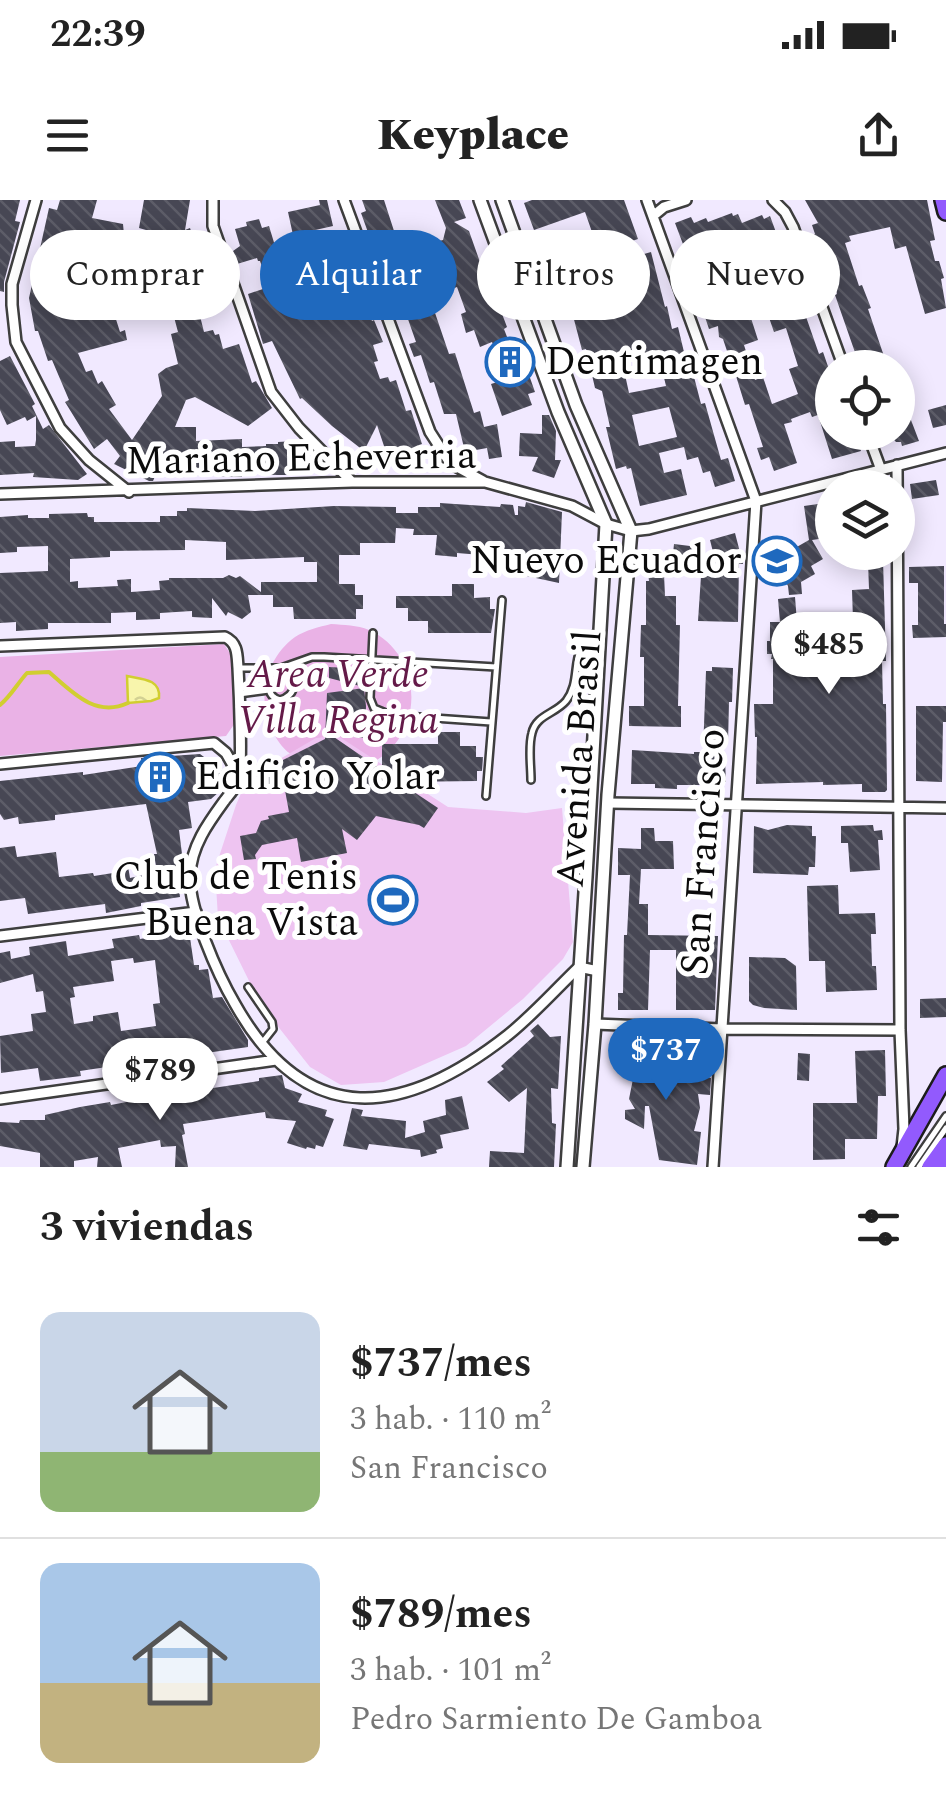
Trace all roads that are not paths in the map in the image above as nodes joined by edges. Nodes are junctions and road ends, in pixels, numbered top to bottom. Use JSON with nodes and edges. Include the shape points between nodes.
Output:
{"nodes":[{"id":1,"x":36,"y":200,"type":"edge"},
{"id":2,"x":213,"y":200,"type":"edge"},
{"id":3,"x":344,"y":200,"type":"edge"},
{"id":4,"x":480,"y":200,"type":"edge"},
{"id":5,"x":502,"y":200,"type":"edge"},
{"id":6,"x":647,"y":200,"type":"edge"},
{"id":7,"x":686,"y":200,"type":"edge"},
{"id":8,"x":773,"y":200,"type":"edge"},
{"id":9,"x":943,"y":200,"type":"edge"},
{"id":10,"x":946,"y":212,"type":"edge"},
{"id":11,"x":653,"y":216,"type":"junction"},
{"id":12,"x":837,"y":350,"type":"edge"},
{"id":13,"x":873,"y":450,"type":"edge"},
{"id":14,"x":946,"y":453,"type":"edge"},
{"id":15,"x":897,"y":465,"type":"junction"},
{"id":16,"x":880,"y":470,"type":"joint"},
{"id":17,"x":352,"y":482,"type":"junction"},
{"id":18,"x":484,"y":482,"type":"junction"},
{"id":19,"x":815,"y":486,"type":"edge"},
{"id":20,"x":129,"y":492,"type":"junction"},
{"id":21,"x":0,"y":494,"type":"edge"},
{"id":22,"x":756,"y":501,"type":"junction"},
{"id":23,"x":606,"y":524,"type":"junction"},
{"id":24,"x":631,"y":531,"type":"junction"},
{"id":25,"x":502,"y":600,"type":"dead end"},
{"id":26,"x":600,"y":630,"type":"junction"},
{"id":27,"x":373,"y":633,"type":"dead end"},
{"id":28,"x":0,"y":646,"type":"edge"},
{"id":29,"x":371,"y":660,"type":"junction"},
{"id":30,"x":286,"y":667,"type":"junction"},
{"id":31,"x":496,"y":667,"type":"junction"},
{"id":32,"x":238,"y":668,"type":"junction"},
{"id":33,"x":274,"y":668,"type":"junction"},
{"id":34,"x":269,"y":690,"type":"junction"},
{"id":35,"x":239,"y":694,"type":"junction"},
{"id":36,"x":491,"y":722,"type":"junction"},
{"id":37,"x":0,"y":764,"type":"edge"},
{"id":38,"x":240,"y":779,"type":"junction"},
{"id":39,"x":532,"y":780,"type":"dead end"},
{"id":40,"x":486,"y":796,"type":"dead end"},
{"id":41,"x":608,"y":802,"type":"junction"},
{"id":42,"x":738,"y":804,"type":"junction"},
{"id":43,"x":900,"y":807,"type":"junction"},
{"id":44,"x":946,"y":808,"type":"edge"},
{"id":45,"x":196,"y":912,"type":"junction"},
{"id":46,"x":0,"y":936,"type":"edge"},
{"id":47,"x":579,"y":966,"type":"junction"},
{"id":48,"x":598,"y":971,"type":"junction"},
{"id":49,"x":248,"y":987,"type":"dead end"},
{"id":50,"x":596,"y":1024,"type":"junction"},
{"id":51,"x":722,"y":1029,"type":"junction"},
{"id":52,"x":900,"y":1030,"type":"junction"},
{"id":53,"x":262,"y":1043,"type":"junction"},
{"id":54,"x":276,"y":1060,"type":"junction"},
{"id":55,"x":946,"y":1076,"type":"edge"},
{"id":56,"x":946,"y":1090,"type":"edge"},
{"id":57,"x":0,"y":1099,"type":"edge"},
{"id":58,"x":946,"y":1116,"type":"edge"},
{"id":59,"x":922,"y":1120,"type":"junction"},
{"id":60,"x":946,"y":1128,"type":"edge"},
{"id":61,"x":946,"y":1145,"type":"edge"},
{"id":62,"x":902,"y":1164,"type":"edge"},
{"id":63,"x":567,"y":1167,"type":"edge"},
{"id":64,"x":584,"y":1167,"type":"edge"},
{"id":65,"x":713,"y":1167,"type":"edge"},
{"id":66,"x":920,"y":1167,"type":"edge"},
{"id":67,"x":930,"y":1167,"type":"edge"}],
"edges":[{"from":1,"to":20,"type":"street","via":[[12,284],[16,342],[60,428]]},
{"from":2,"to":17,"type":"street","via":[[213,226],[271,392]]},
{"from":3,"to":18,"type":"street","via":[[430,432],[450,464]]},
{"from":4,"to":23,"type":"street","name":"Avenida Brasil"},
{"from":5,"to":24,"type":"street","name":"Avenida Brasil","via":[[576,406]]},
{"from":6,"to":11,"type":"street","name":"San Francisco"},
{"from":7,"to":11,"type":"street"},
{"from":8,"to":12,"type":"street","via":[[793,227]]},
{"from":9,"to":10,"type":"main road"},
{"from":11,"to":22,"type":"street","name":"San Francisco"},
{"from":13,"to":16,"type":"street"},
{"from":14,"to":15,"type":"street","name":"Mariano Echeverria"},
{"from":15,"to":16,"type":"street","name":"Mariano Echeverria"},
{"from":15,"to":43,"type":"street"},
{"from":17,"to":18,"type":"street","name":"Mariano Echeverria"},
{"from":17,"to":20,"type":"street","name":"Mariano Echeverria"},
{"from":18,"to":23,"type":"street","name":"Mariano Echeverria","via":[[572,506]]},
{"from":19,"to":22,"type":"street","name":"Mariano Echeverria"},
{"from":20,"to":21,"type":"street","name":"Mariano Echeverria"},
{"from":22,"to":24,"type":"street","name":"Mariano Echeverria"},
{"from":22,"to":42,"type":"street","name":"San Francisco"},
{"from":23,"to":24,"type":"street","name":"Mariano Echeverria"},
{"from":23,"to":26,"type":"street","name":"Avenida Brasil"},
{"from":24,"to":41,"type":"street","name":"Avenida Brasil"},
{"from":25,"to":31,"type":"lane"},
{"from":26,"to":39,"type":"lane","via":[[581,646],[566,701],[535,724]]},
{"from":26,"to":47,"type":"street","name":"Avenida Brasil"},
{"from":27,"to":29,"type":"lane"},
{"from":28,"to":32,"type":"street","via":[[225,637],[237,651]]},
{"from":29,"to":30,"type":"lane","via":[[312,657]]},
{"from":29,"to":31,"type":"lane"},
{"from":29,"to":36,"type":"lane","via":[[371,703],[378,711]]},
{"from":30,"to":33,"type":"lane"},
{"from":30,"to":34,"type":"lane","via":[[292,694],[280,700]]},
{"from":31,"to":36,"type":"lane"},
{"from":32,"to":33,"type":"lane"},
{"from":32,"to":35,"type":"street"},
{"from":33,"to":34,"type":"lane"},
{"from":34,"to":35,"type":"lane"},
{"from":35,"to":38,"type":"street"},
{"from":36,"to":40,"type":"lane"},
{"from":37,"to":38,"type":"street","via":[[214,743]]},
{"from":38,"to":45,"type":"street","via":[[198,841],[190,876]]},
{"from":41,"to":42,"type":"street"},
{"from":41,"to":48,"type":"street","name":"Avenida Brasil"},
{"from":42,"to":43,"type":"street"},
{"from":42,"to":51,"type":"street","name":"San Francisco"},
{"from":43,"to":44,"type":"street"},
{"from":43,"to":52,"type":"street"},
{"from":45,"to":46,"type":"street"},
{"from":45,"to":53,"type":"street","via":[[231,998]]},
{"from":47,"to":48,"type":"street"},
{"from":47,"to":54,"type":"street","via":[[510,1034],[406,1093],[341,1097]]},
{"from":47,"to":63,"type":"street","name":"Avenida Brasil"},
{"from":48,"to":50,"type":"street","name":"Avenida Brasil"},
{"from":49,"to":53,"type":"lane","via":[[272,1022]]},
{"from":50,"to":51,"type":"street"},
{"from":50,"to":64,"type":"street","name":"Avenida Brasil"},
{"from":51,"to":52,"type":"street"},
{"from":51,"to":65,"type":"street","name":"San Francisco"},
{"from":52,"to":62,"type":"street"},
{"from":53,"to":54,"type":"street"},
{"from":54,"to":57,"type":"street"},
{"from":55,"to":59,"type":"main road"},
{"from":56,"to":59,"type":"main road"},
{"from":58,"to":62,"type":"lane"},
{"from":59,"to":62,"type":"main road"},
{"from":60,"to":66,"type":"lane"},
{"from":61,"to":67,"type":"main road"}]}
